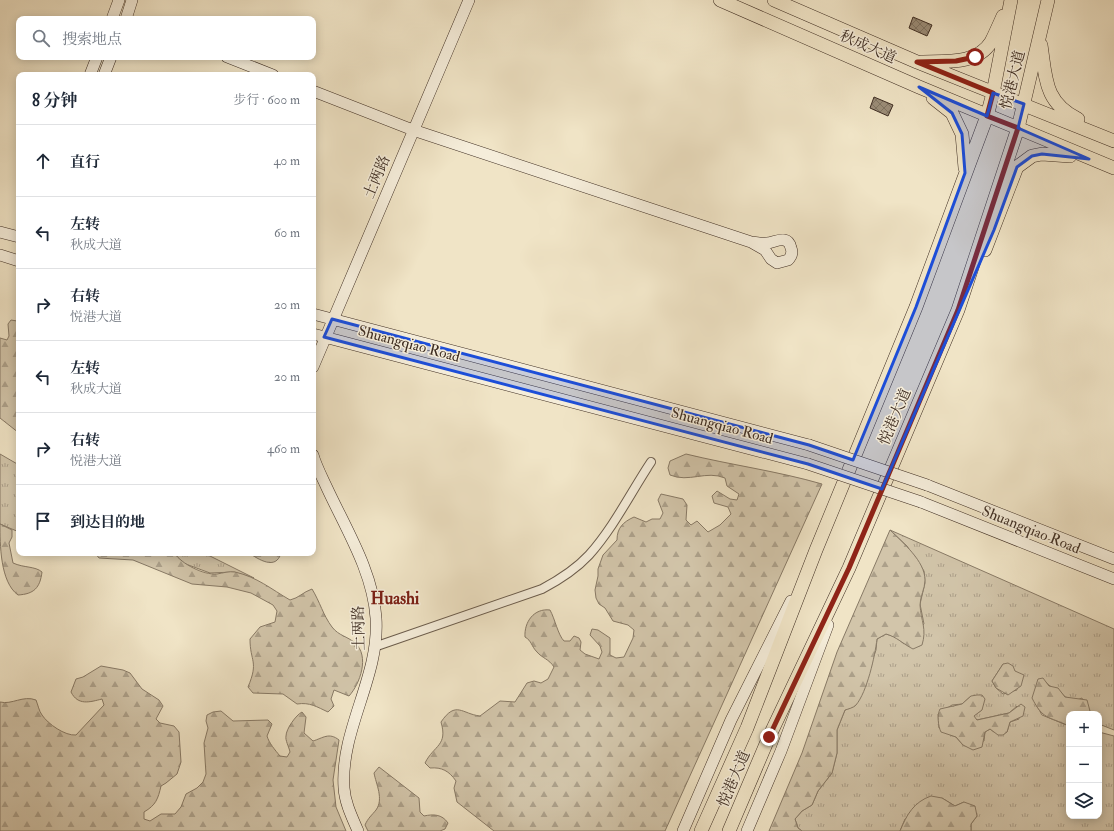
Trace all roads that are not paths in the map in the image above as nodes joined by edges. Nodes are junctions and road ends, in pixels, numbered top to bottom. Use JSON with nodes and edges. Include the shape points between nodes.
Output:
{"nodes":[{"id":1,"x":119,"y":0,"type":"edge"},
{"id":2,"x":132,"y":0,"type":"edge"},
{"id":3,"x":469,"y":0,"type":"edge"},
{"id":4,"x":720,"y":0,"type":"edge"},
{"id":5,"x":774,"y":0,"type":"edge"},
{"id":6,"x":1010,"y":0,"type":"edge"},
{"id":7,"x":1048,"y":0,"type":"edge"},
{"id":8,"x":113,"y":16,"type":"edge"},
{"id":9,"x":128,"y":16,"type":"edge"},
{"id":10,"x":1040,"y":38,"type":"junction"},
{"id":11,"x":96,"y":60,"type":"edge"},
{"id":12,"x":110,"y":60,"type":"edge"},
{"id":13,"x":235,"y":60,"type":"edge"},
{"id":14,"x":917,"y":62,"type":"junction"},
{"id":15,"x":91,"y":72,"type":"edge"},
{"id":16,"x":105,"y":72,"type":"edge"},
{"id":17,"x":265,"y":72,"type":"edge"},
{"id":18,"x":919,"y":87,"type":"junction"},
{"id":19,"x":316,"y":92,"type":"edge"},
{"id":20,"x":993,"y":93,"type":"junction"},
{"id":21,"x":1024,"y":104,"type":"junction"},
{"id":22,"x":987,"y":116,"type":"junction"},
{"id":23,"x":1018,"y":128,"type":"junction"},
{"id":24,"x":413,"y":130,"type":"junction"},
{"id":25,"x":1114,"y":140,"type":"edge"},
{"id":26,"x":1089,"y":159,"type":"junction"},
{"id":27,"x":1114,"y":168,"type":"edge"},
{"id":28,"x":965,"y":173,"type":"junction"},
{"id":29,"x":0,"y":232,"type":"edge"},
{"id":30,"x":16,"y":236,"type":"edge"},
{"id":31,"x":751,"y":242,"type":"dead end"},
{"id":32,"x":0,"y":255,"type":"edge"},
{"id":33,"x":16,"y":259,"type":"edge"},
{"id":34,"x":958,"y":310,"type":"junction"},
{"id":35,"x":316,"y":315,"type":"edge"},
{"id":36,"x":332,"y":319,"type":"junction"},
{"id":37,"x":316,"y":335,"type":"edge"},
{"id":38,"x":324,"y":337,"type":"junction"},
{"id":39,"x":316,"y":359,"type":"edge"},
{"id":40,"x":316,"y":462,"type":"edge"},
{"id":41,"x":651,"y":462,"type":"dead end"},
{"id":42,"x":816,"y":550,"type":"junction"},
{"id":43,"x":1114,"y":559,"type":"edge"},
{"id":44,"x":849,"y":568,"type":"junction"},
{"id":45,"x":1114,"y":580,"type":"edge"},
{"id":46,"x":377,"y":646,"type":"junction"},
{"id":47,"x":702,"y":826,"type":"edge"},
{"id":48,"x":358,"y":831,"type":"edge"},
{"id":49,"x":682,"y":831,"type":"edge"},
{"id":50,"x":729,"y":831,"type":"edge"},
{"id":51,"x":747,"y":831,"type":"edge"}],
"edges":[{"from":1,"to":8,"type":"street"},
{"from":2,"to":9,"type":"street"},
{"from":3,"to":24,"type":"street","name":"土两路"},
{"from":4,"to":18,"type":"main road","name":"秋成大道"},
{"from":5,"to":14,"type":"main road","name":"秋成大道"},
{"from":6,"to":14,"type":"main road","via":[[990,43],[975,57],[956,61]]},
{"from":6,"to":20,"type":"main road","name":"悦港大道"},
{"from":7,"to":10,"type":"main road","name":"悦港大道"},
{"from":10,"to":21,"type":"main road","name":"悦港大道"},
{"from":10,"to":25,"type":"main road","via":[[1046,82],[1054,102]]},
{"from":11,"to":15,"type":"street"},
{"from":12,"to":16,"type":"street"},
{"from":13,"to":17,"type":"street"},
{"from":14,"to":20,"type":"main road","name":"秋成大道"},
{"from":18,"to":22,"type":"main road","name":"秋成大道"},
{"from":18,"to":28,"type":"main road","via":[[952,113],[962,134]]},
{"from":19,"to":24,"type":"street"},
{"from":20,"to":21,"type":"main road","name":"秋成大道"},
{"from":20,"to":22,"type":"main road","name":"悦港大道"},
{"from":21,"to":23,"type":"main road","name":"悦港大道"},
{"from":21,"to":25,"type":"main road","name":"秋成大道"},
{"from":22,"to":23,"type":"main road","name":"秋成大道"},
{"from":22,"to":28,"type":"main road","name":"悦港大道"},
{"from":23,"to":26,"type":"main road","name":"秋成大道"},
{"from":23,"to":34,"type":"main road","name":"悦港大道"},
{"from":24,"to":31,"type":"street"},
{"from":24,"to":36,"type":"street","name":"土两路"},
{"from":26,"to":27,"type":"main road","name":"秋成大道"},
{"from":26,"to":34,"type":"main road","via":[[1053,153],[1042,154],[1032,156],[1017,167],[994,230]]},
{"from":28,"to":42,"type":"main road","name":"悦港大道","via":[[916,307]]},
{"from":29,"to":30,"type":"street"},
{"from":32,"to":33,"type":"street"},
{"from":34,"to":44,"type":"main road","name":"悦港大道"},
{"from":35,"to":36,"type":"street","name":"Shuangqiao Road"},
{"from":36,"to":38,"type":"street","name":"土两路"},
{"from":36,"to":43,"type":"street","name":"Shuangqiao Road","bridge":true,"via":[[809,445],[927,485]]},
{"from":37,"to":38,"type":"street","name":"Shuangqiao Road"},
{"from":38,"to":39,"type":"street","name":"土两路"},
{"from":38,"to":45,"type":"street","name":"Shuangqiao Road","bridge":true,"via":[[808,464],[920,502]]},
{"from":40,"to":46,"type":"street","name":"土两路","via":[[372,590]]},
{"from":41,"to":46,"type":"street","via":[[602,539],[589,555],[557,581],[542,589]]},
{"from":42,"to":47,"type":"main road","name":"悦港大道","via":[[746,728]]},
{"from":42,"to":49,"type":"street","via":[[731,720]]},
{"from":44,"to":50,"type":"main road","name":"悦港大道","via":[[769,737]]},
{"from":44,"to":51,"type":"street","via":[[781,751]]},
{"from":46,"to":48,"type":"street","name":"土两路","via":[[345,763],[344,788]]}]}
